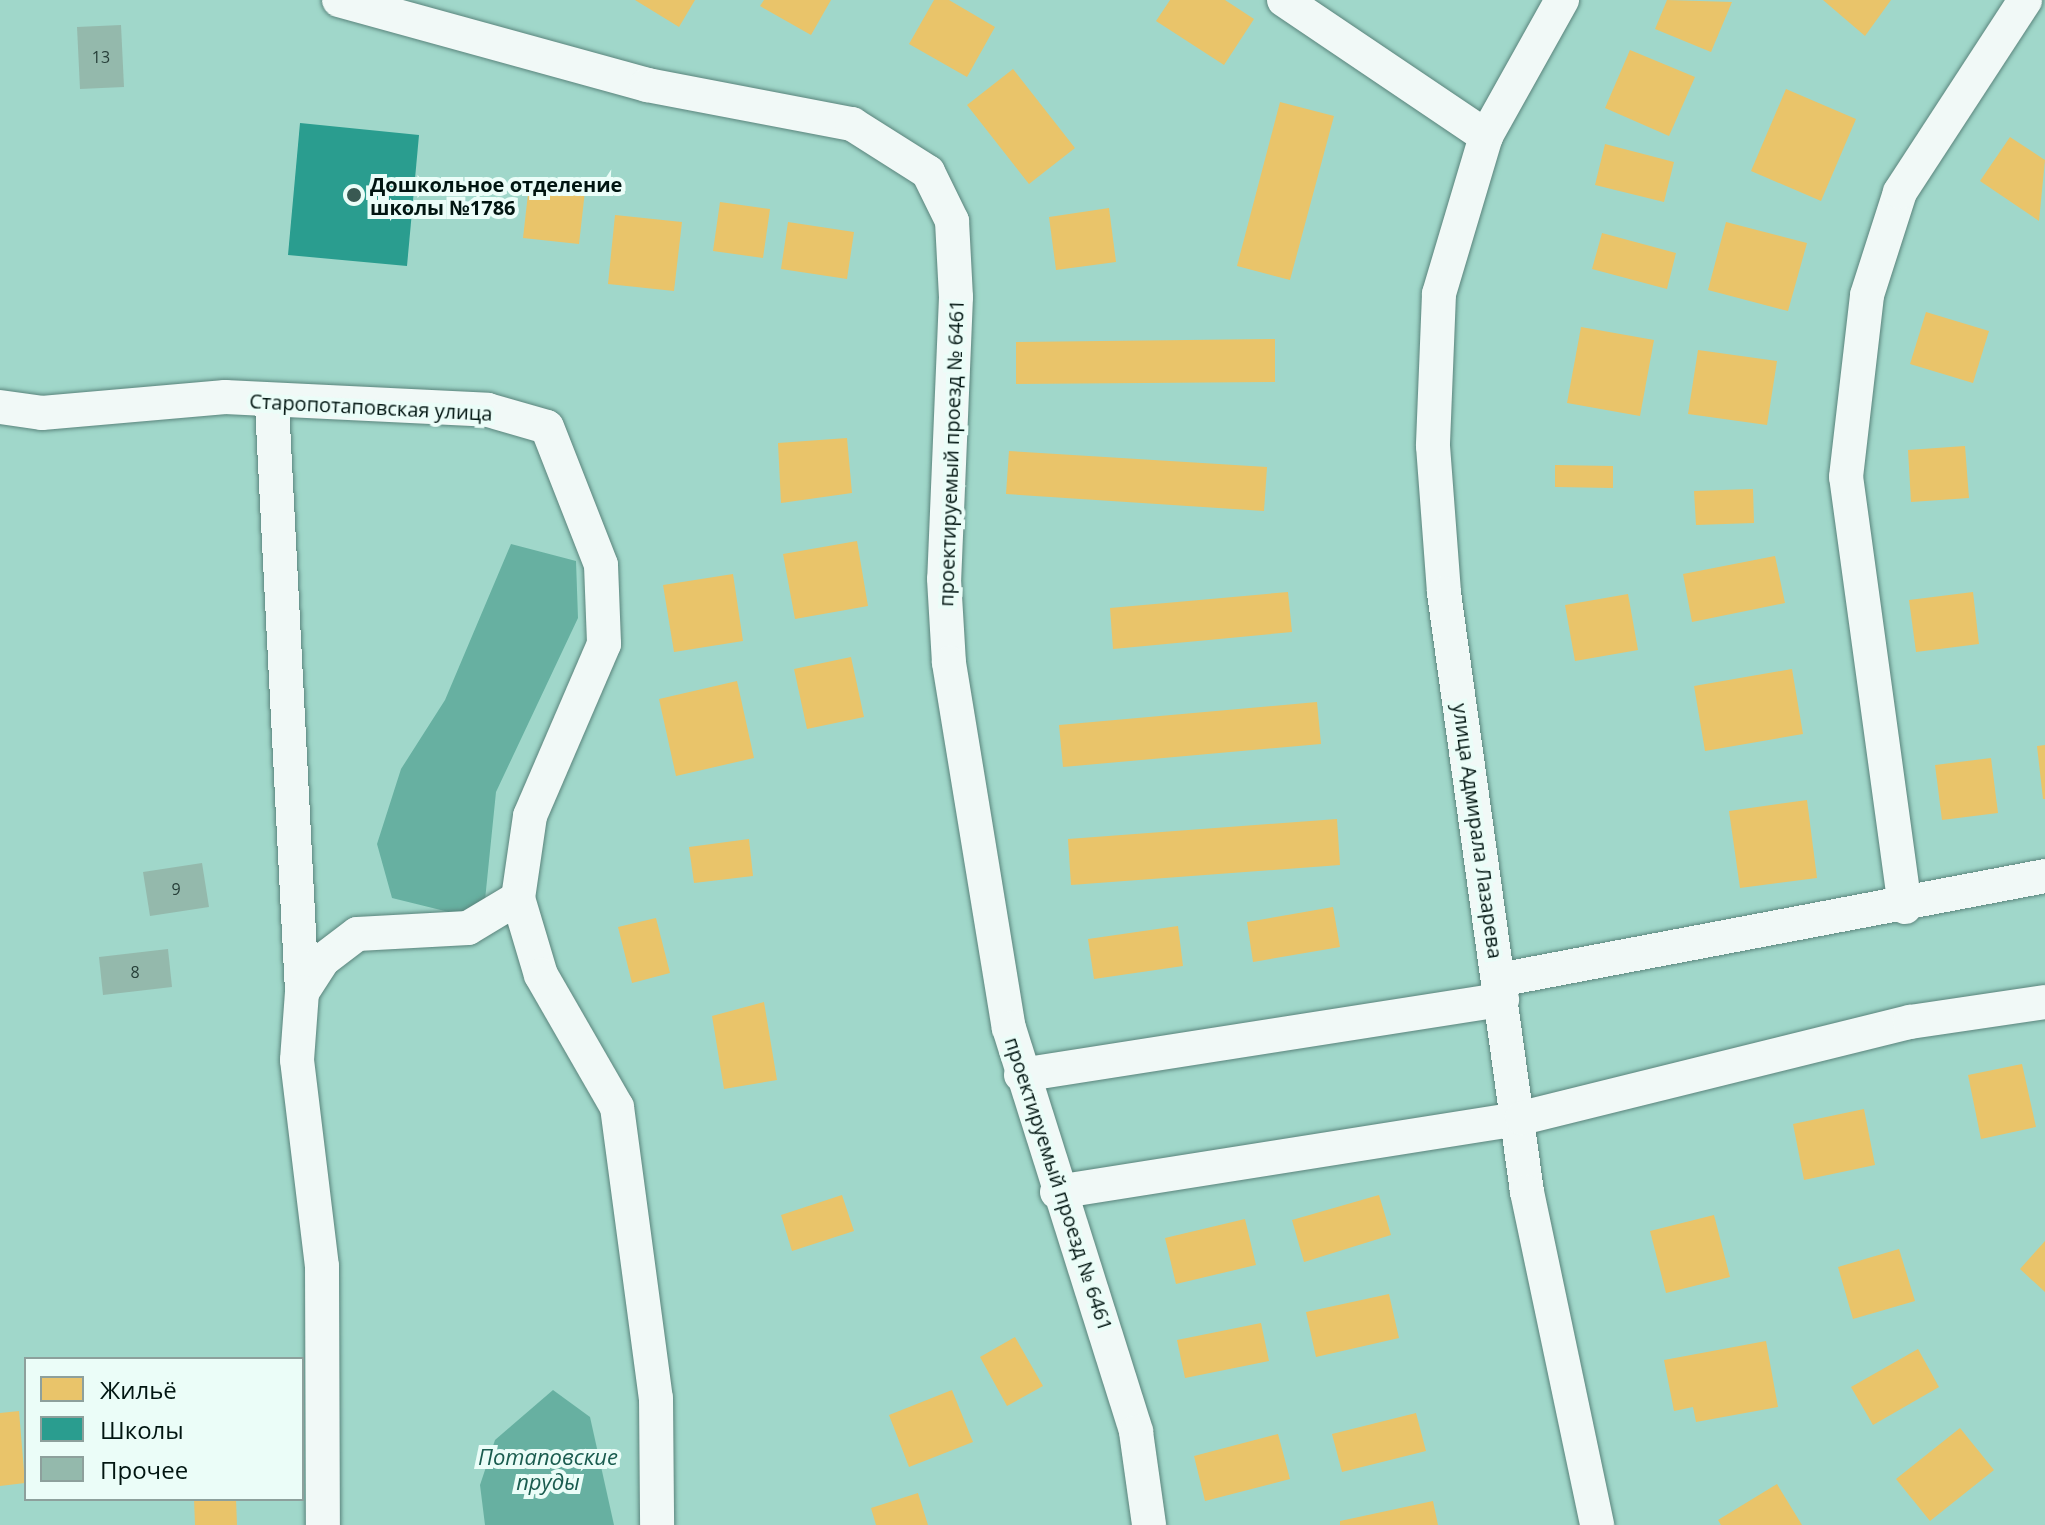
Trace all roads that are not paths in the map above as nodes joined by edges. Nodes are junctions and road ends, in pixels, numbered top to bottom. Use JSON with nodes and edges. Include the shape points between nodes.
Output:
{"nodes":[{"id":1,"x":339,"y":0,"type":"edge"},
{"id":2,"x":1284,"y":0,"type":"edge"},
{"id":3,"x":1562,"y":0,"type":"edge"},
{"id":4,"x":2025,"y":0,"type":"edge"},
{"id":5,"x":1486,"y":136,"type":"junction"},
{"id":6,"x":272,"y":405,"type":"junction"},
{"id":7,"x":0,"y":407,"type":"edge"},
{"id":8,"x":2045,"y":876,"type":"edge"},
{"id":9,"x":518,"y":898,"type":"junction"},
{"id":10,"x":1905,"y":907,"type":"junction"},
{"id":11,"x":1501,"y":990,"type":"junction"},
{"id":12,"x":302,"y":992,"type":"junction"},
{"id":13,"x":2045,"y":1002,"type":"edge"},
{"id":14,"x":1021,"y":1075,"type":"junction"},
{"id":15,"x":1522,"y":1118,"type":"junction"},
{"id":16,"x":1057,"y":1192,"type":"junction"},
{"id":17,"x":323,"y":1525,"type":"edge"},
{"id":18,"x":657,"y":1525,"type":"edge"},
{"id":19,"x":1149,"y":1525,"type":"edge"},
{"id":20,"x":1597,"y":1525,"type":"edge"}],
"edges":[{"from":1,"to":14,"type":"street","name":"проектируемый проезд № 6461","via":[[647,85],[852,124],[928,172],[952,221],[956,297],[944,579],[949,663]]},
{"from":2,"to":5,"type":"street"},
{"from":3,"to":5,"type":"street","name":"улица Адмирала Лазарева"},
{"from":4,"to":10,"type":"street","via":[[1900,192],[1867,295],[1846,477]]},
{"from":5,"to":11,"type":"street","name":"улица Адмирала Лазарева","via":[[1439,294],[1433,446],[1444,593]]},
{"from":6,"to":7,"type":"street","name":"Старопотаповская улица","via":[[225,397],[42,413]]},
{"from":6,"to":9,"type":"street","name":"Старопотаповская улица","via":[[488,410],[547,427],[601,565],[604,644],[530,816]]},
{"from":6,"to":12,"type":"street"},
{"from":8,"to":10,"type":"street"},
{"from":9,"to":12,"type":"street","via":[[468,928],[357,934],[323,960]]},
{"from":9,"to":18,"type":"street","via":[[541,975],[617,1107],[656,1398]]},
{"from":10,"to":11,"type":"street"},
{"from":11,"to":14,"type":"street"},
{"from":11,"to":15,"type":"street","name":"улица Адмирала Лазарева"},
{"from":12,"to":17,"type":"street","via":[[297,1060],[322,1266]]},
{"from":13,"to":15,"type":"street","via":[[1910,1022]]},
{"from":14,"to":16,"type":"street","name":"проектируемый проезд № 6461"},
{"from":15,"to":16,"type":"street"},
{"from":15,"to":20,"type":"street","name":"улица Адмирала Лазарева","via":[[1527,1192]]},
{"from":16,"to":19,"type":"street","name":"проектируемый проезд № 6461","via":[[1136,1432]]}]}
